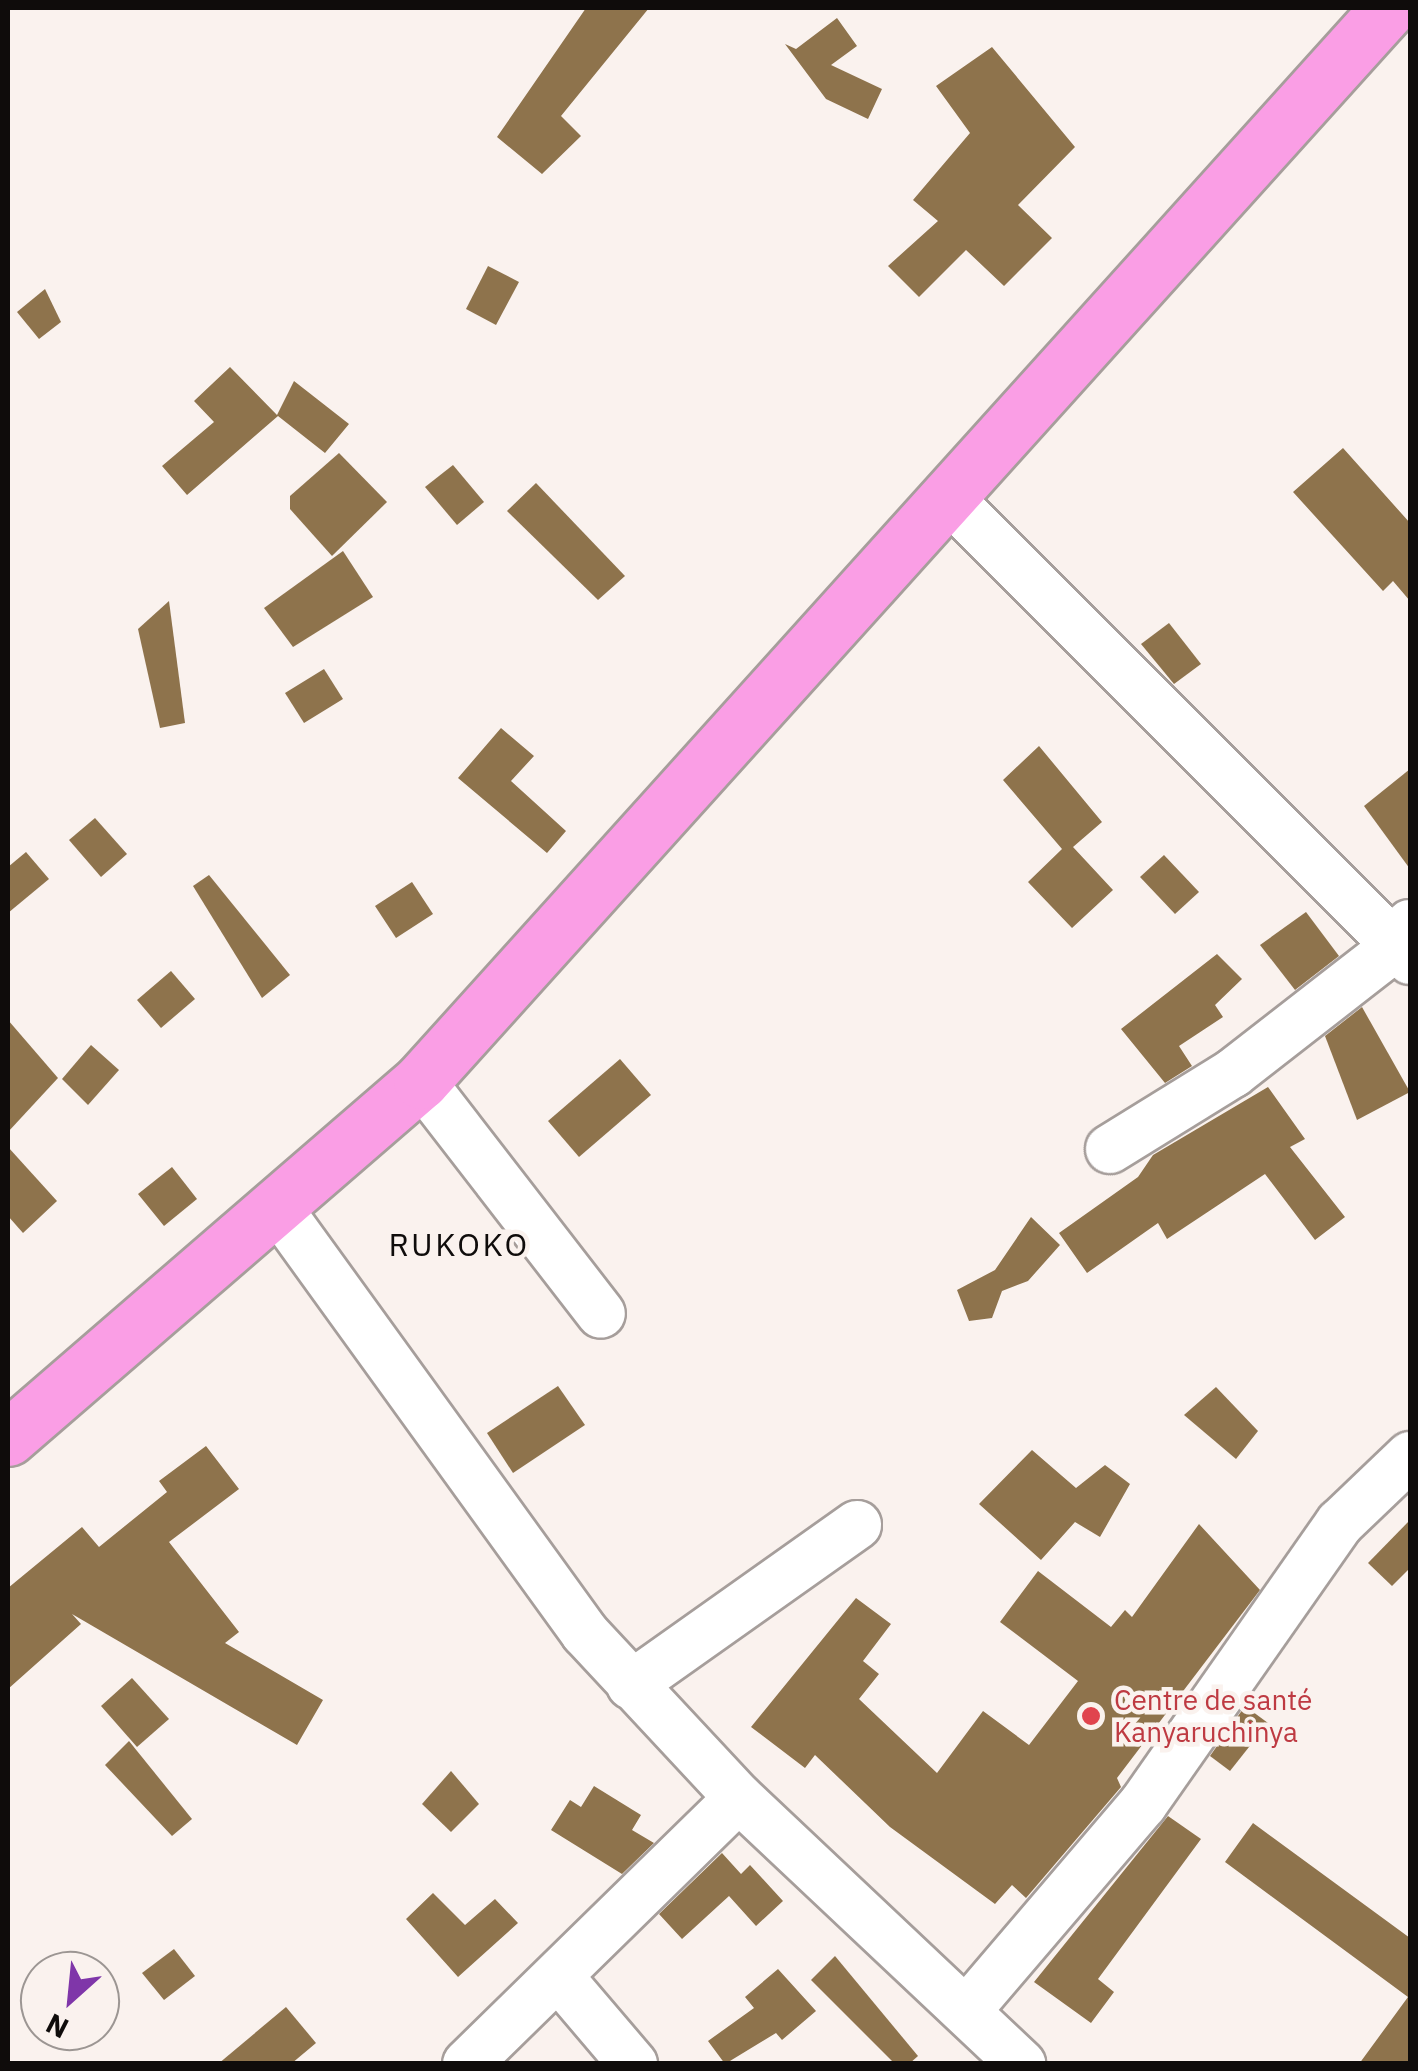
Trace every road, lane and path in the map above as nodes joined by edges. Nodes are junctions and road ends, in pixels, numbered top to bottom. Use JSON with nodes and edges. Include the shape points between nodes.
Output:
{"nodes":[{"id":1,"x":1389,"y":8,"type":"edge"},
{"id":2,"x":948,"y":497,"type":"junction"},
{"id":3,"x":1406,"y":943,"type":"edge"},
{"id":4,"x":422,"y":1081,"type":"junction"},
{"id":5,"x":1110,"y":1149,"type":"dead end"},
{"id":6,"x":280,"y":1210,"type":"junction"},
{"id":7,"x":600,"y":1314,"type":"dead end"},
{"id":8,"x":8,"y":1438,"type":"edge"},
{"id":9,"x":1410,"y":1456,"type":"edge"},
{"id":10,"x":856,"y":1525,"type":"dead end"},
{"id":11,"x":632,"y":1685,"type":"junction"},
{"id":12,"x":739,"y":1798,"type":"junction"},
{"id":13,"x":558,"y":1976,"type":"junction"},
{"id":14,"x":968,"y":2009,"type":"junction"},
{"id":15,"x":466,"y":2064,"type":"edge"},
{"id":16,"x":633,"y":2064,"type":"edge"},
{"id":17,"x":1021,"y":2064,"type":"edge"}],
"edges":[{"from":1,"to":2,"type":"highway"},
{"from":2,"to":3,"type":"street"},
{"from":2,"to":4,"type":"highway"},
{"from":3,"to":5,"type":"street","via":[[1233,1073]]},
{"from":4,"to":6,"type":"highway"},
{"from":4,"to":7,"type":"street"},
{"from":6,"to":8,"type":"highway"},
{"from":6,"to":11,"type":"street"},
{"from":9,"to":14,"type":"street","via":[[1340,1522],[1143,1804]]},
{"from":10,"to":11,"type":"street"},
{"from":11,"to":12,"type":"street"},
{"from":12,"to":13,"type":"street"},
{"from":12,"to":14,"type":"street"},
{"from":13,"to":15,"type":"street"},
{"from":13,"to":16,"type":"street"},
{"from":14,"to":17,"type":"street"}]}
